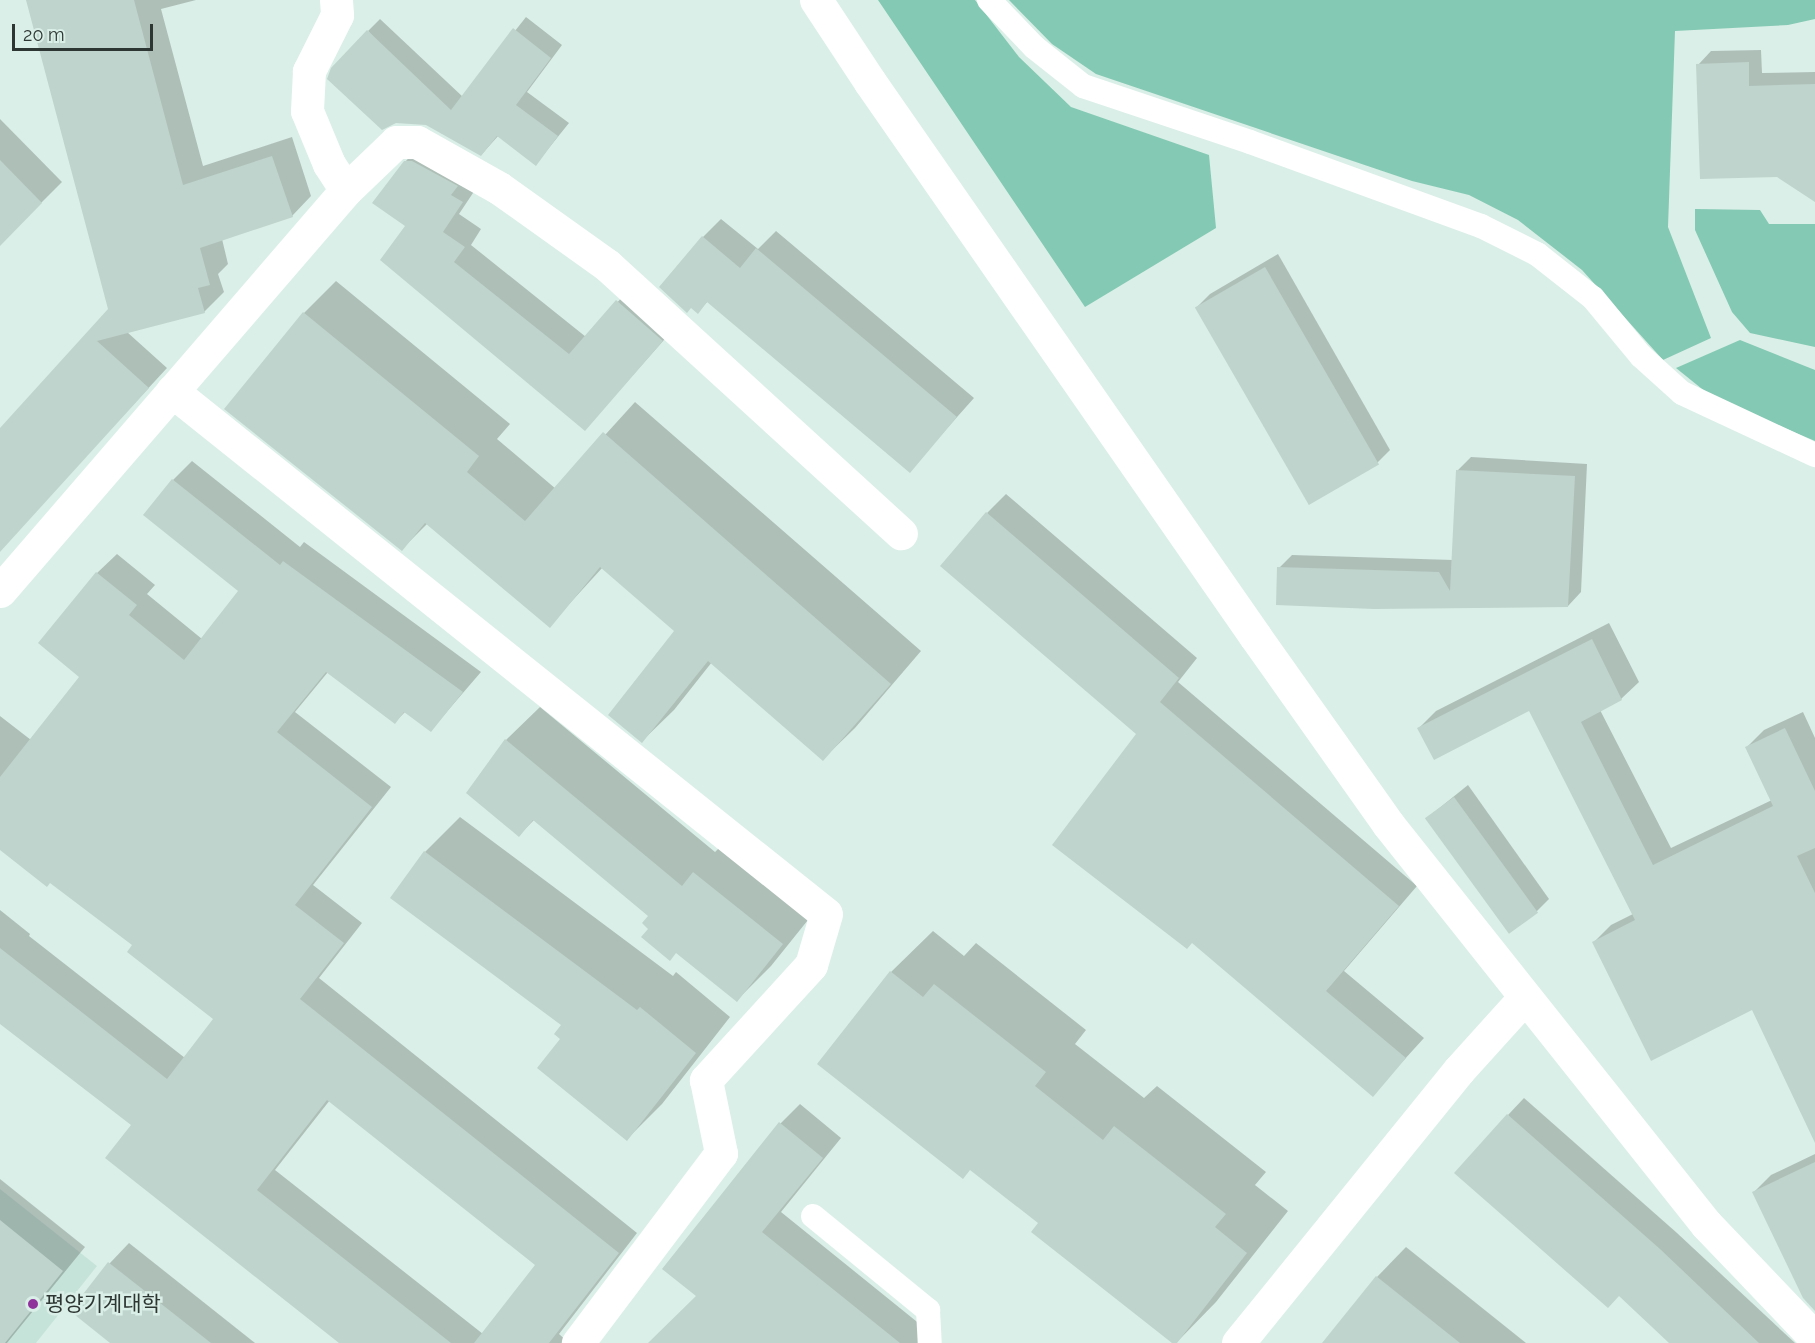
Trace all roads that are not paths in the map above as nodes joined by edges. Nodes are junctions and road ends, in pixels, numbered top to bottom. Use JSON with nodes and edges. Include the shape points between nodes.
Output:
{"nodes":[{"id":1,"x":336,"y":0,"type":"edge"},
{"id":2,"x":816,"y":0,"type":"edge"},
{"id":3,"x":989,"y":0,"type":"edge"},
{"id":4,"x":346,"y":190,"type":"junction"},
{"id":5,"x":172,"y":391,"type":"junction"},
{"id":6,"x":1815,"y":455,"type":"edge"},
{"id":7,"x":902,"y":533,"type":"dead end"},
{"id":8,"x":0,"y":591,"type":"edge"},
{"id":9,"x":1525,"y":997,"type":"junction"},
{"id":10,"x":813,"y":1216,"type":"dead end"},
{"id":11,"x":1815,"y":1338,"type":"edge"},
{"id":12,"x":578,"y":1343,"type":"edge"},
{"id":13,"x":930,"y":1343,"type":"edge"},
{"id":14,"x":1238,"y":1343,"type":"edge"}],
"edges":[{"from":1,"to":4,"type":"street","via":[[337,15],[309,71],[307,111],[329,164]]},
{"from":2,"to":9,"type":"street","via":[[1361,786]]},
{"from":3,"to":6,"type":"lane","via":[[1034,47],[1083,86],[1480,226],[1537,254],[1593,298],[1641,356],[1682,393]]},
{"from":4,"to":5,"type":"street"},
{"from":4,"to":7,"type":"street","via":[[396,142],[417,142],[499,188],[608,265]]},
{"from":5,"to":8,"type":"street"},
{"from":5,"to":12,"type":"street","via":[[826,914],[811,965],[706,1080],[721,1154]]},
{"from":9,"to":11,"type":"street","via":[[1706,1224]]},
{"from":9,"to":14,"type":"street","via":[[1459,1070]]},
{"from":10,"to":13,"type":"lane","via":[[928,1310]]}]}
